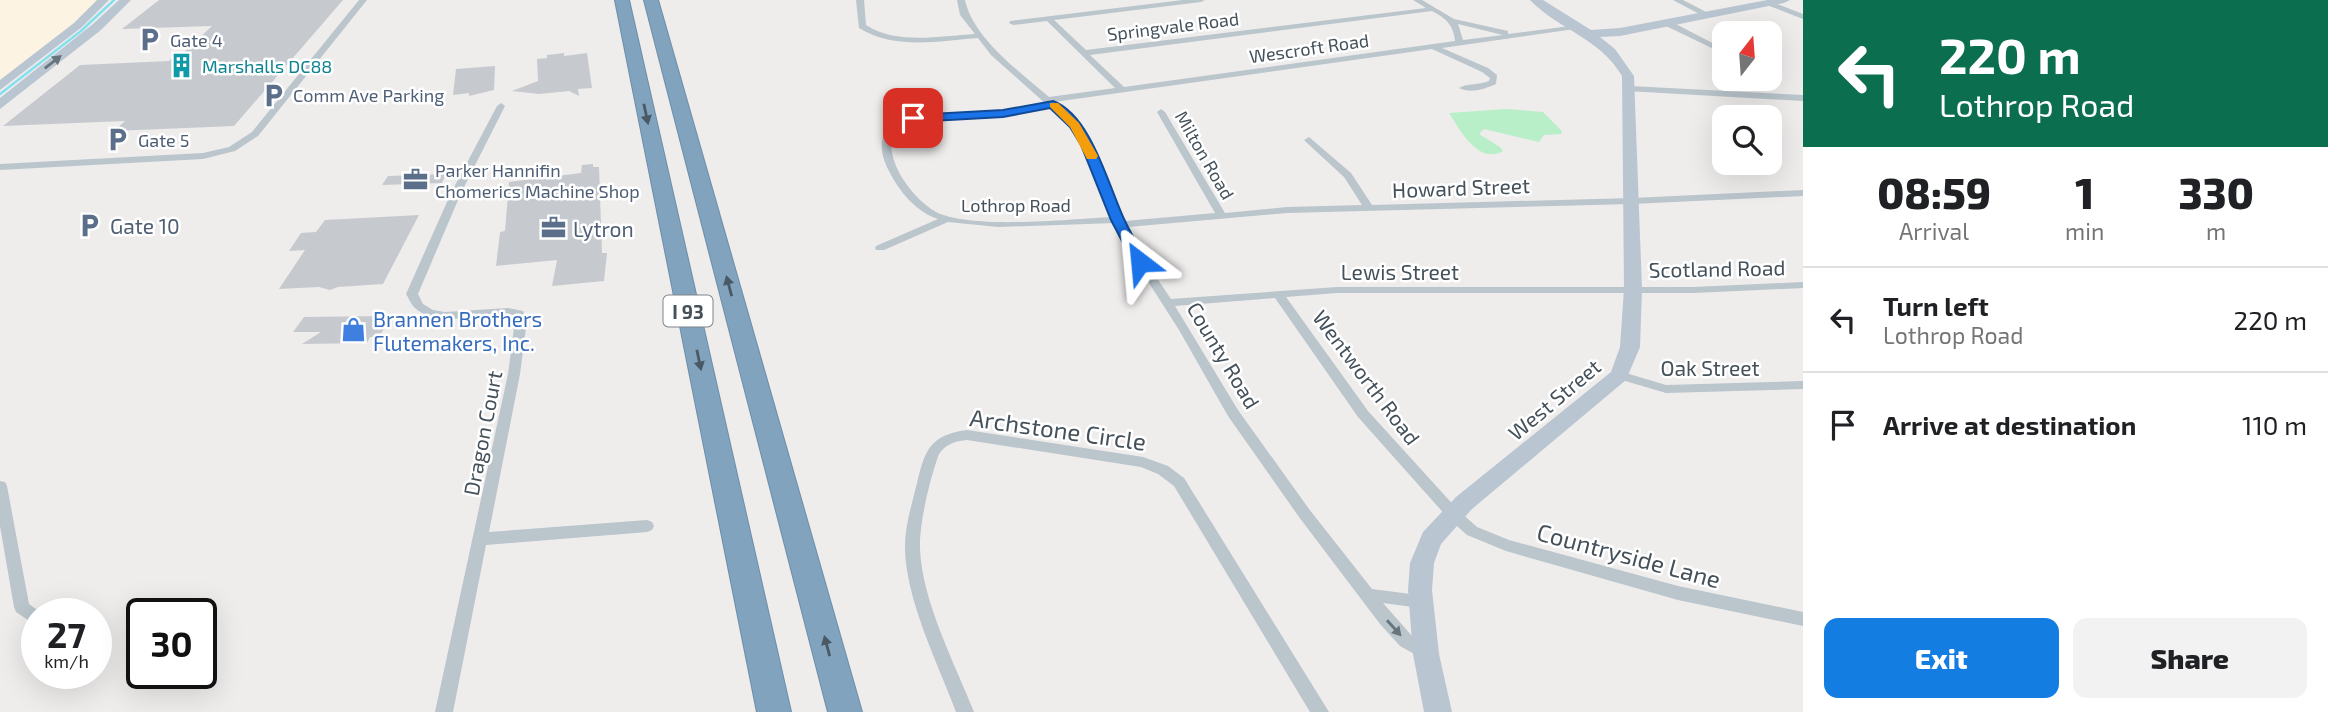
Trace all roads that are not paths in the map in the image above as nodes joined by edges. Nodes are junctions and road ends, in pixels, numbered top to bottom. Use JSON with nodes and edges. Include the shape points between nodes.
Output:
{"nodes":[{"id":1,"x":103,"y":0,"type":"edge"},
{"id":2,"x":125,"y":0,"type":"edge"},
{"id":3,"x":363,"y":0,"type":"edge"},
{"id":4,"x":622,"y":0,"type":"edge"},
{"id":5,"x":859,"y":0,"type":"edge"},
{"id":6,"x":961,"y":0,"type":"edge"},
{"id":7,"x":1103,"y":0,"type":"edge"},
{"id":8,"x":1201,"y":0,"type":"edge"},
{"id":9,"x":1417,"y":0,"type":"edge"},
{"id":10,"x":1536,"y":0,"type":"edge"},
{"id":11,"x":1677,"y":0,"type":"edge"},
{"id":12,"x":1784,"y":0,"type":"edge"},
{"id":13,"x":653,"y":3,"type":"edge"},
{"id":14,"x":1770,"y":3,"type":"junction"},
{"id":15,"x":1432,"y":9,"type":"junction"},
{"id":16,"x":1115,"y":10,"type":"junction"},
{"id":17,"x":1708,"y":15,"type":"junction"},
{"id":18,"x":1803,"y":17,"type":"edge"},
{"id":19,"x":1049,"y":19,"type":"junction"},
{"id":20,"x":1454,"y":21,"type":"junction"},
{"id":21,"x":1013,"y":23,"type":"dead end"},
{"id":22,"x":1667,"y":23,"type":"junction"},
{"id":23,"x":1585,"y":33,"type":"junction"},
{"id":24,"x":1520,"y":35,"type":"junction"},
{"id":25,"x":979,"y":36,"type":"junction"},
{"id":26,"x":1458,"y":43,"type":"junction"},
{"id":27,"x":1712,"y":46,"type":"edge"},
{"id":28,"x":1434,"y":47,"type":"junction"},
{"id":29,"x":1084,"y":53,"type":"junction"},
{"id":30,"x":0,"y":86,"type":"edge"},
{"id":31,"x":1463,"y":88,"type":"dead end"},
{"id":32,"x":1629,"y":89,"type":"junction"},
{"id":33,"x":1122,"y":90,"type":"junction"},
{"id":34,"x":1803,"y":98,"type":"edge"},
{"id":35,"x":1050,"y":102,"type":"junction"},
{"id":36,"x":0,"y":105,"type":"edge"},
{"id":37,"x":500,"y":106,"type":"dead end"},
{"id":38,"x":1161,"y":112,"type":"dead end"},
{"id":39,"x":1309,"y":140,"type":"dead end"},
{"id":40,"x":0,"y":167,"type":"edge"},
{"id":41,"x":1803,"y":193,"type":"edge"},
{"id":42,"x":1632,"y":201,"type":"junction"},
{"id":43,"x":1370,"y":208,"type":"junction"},
{"id":44,"x":1221,"y":215,"type":"junction"},
{"id":45,"x":947,"y":219,"type":"junction"},
{"id":46,"x":1119,"y":222,"type":"junction"},
{"id":47,"x":880,"y":248,"type":"dead end"},
{"id":48,"x":1803,"y":285,"type":"edge"},
{"id":49,"x":1633,"y":289,"type":"junction"},
{"id":50,"x":1278,"y":294,"type":"junction"},
{"id":51,"x":1168,"y":303,"type":"junction"},
{"id":52,"x":1619,"y":375,"type":"junction"},
{"id":53,"x":1803,"y":385,"type":"edge"},
{"id":54,"x":0,"y":486,"type":"edge"},
{"id":55,"x":1453,"y":514,"type":"junction"},
{"id":56,"x":647,"y":526,"type":"dead end"},
{"id":57,"x":481,"y":539,"type":"junction"},
{"id":58,"x":1367,"y":595,"type":"junction"},
{"id":59,"x":1420,"y":601,"type":"junction"},
{"id":60,"x":21,"y":602,"type":"edge"},
{"id":61,"x":1803,"y":619,"type":"edge"},
{"id":62,"x":1426,"y":653,"type":"junction"},
{"id":63,"x":444,"y":712,"type":"edge"},
{"id":64,"x":774,"y":712,"type":"edge"},
{"id":65,"x":845,"y":712,"type":"edge"},
{"id":66,"x":965,"y":712,"type":"edge"},
{"id":67,"x":1320,"y":712,"type":"edge"},
{"id":68,"x":1438,"y":712,"type":"edge"}],
"edges":[{"from":1,"to":30,"type":"main road"},
{"from":36,"to":2,"type":"main road","one_way":true},
{"from":3,"to":40,"type":"street","via":[[255,134],[237,147],[198,157]]},
{"from":4,"to":64,"type":"highway","number":"I 93","one_way":true},
{"from":5,"to":25,"type":"street","via":[[862,26],[879,36]]},
{"from":6,"to":25,"type":"street","name":"County Road","via":[[962,12]]},
{"from":7,"to":16,"type":"street"},
{"from":8,"to":16,"type":"street"},
{"from":9,"to":15,"type":"street"},
{"from":10,"to":23,"type":"main road","name":"West Street"},
{"from":11,"to":17,"type":"street"},
{"from":12,"to":14,"type":"main road"},
{"from":65,"to":13,"type":"highway","number":"I 93","one_way":true},
{"from":14,"to":17,"type":"main road"},
{"from":14,"to":18,"type":"street"},
{"from":15,"to":20,"type":"street"},
{"from":15,"to":29,"type":"street","name":"Springvale Road"},
{"from":16,"to":19,"type":"street"},
{"from":17,"to":22,"type":"main road"},
{"from":19,"to":21,"type":"street"},
{"from":19,"to":29,"type":"street"},
{"from":20,"to":24,"type":"street"},
{"from":20,"to":26,"type":"street"},
{"from":22,"to":23,"type":"main road"},
{"from":22,"to":27,"type":"street"},
{"from":23,"to":24,"type":"street","name":"Wescroft Road"},
{"from":23,"to":32,"type":"main road","name":"West Street","via":[[1621,61]]},
{"from":24,"to":26,"type":"street","name":"Wescroft Road"},
{"from":25,"to":35,"type":"street","name":"County Road","via":[[1009,69]]},
{"from":26,"to":28,"type":"street","name":"Wescroft Road"},
{"from":28,"to":31,"type":"street","via":[[1494,77],[1487,86]]},
{"from":28,"to":33,"type":"street","name":"Wescroft Road"},
{"from":29,"to":33,"type":"street"},
{"from":32,"to":34,"type":"street"},
{"from":32,"to":42,"type":"main road","name":"West Street"},
{"from":33,"to":35,"type":"street","name":"Wescroft Road"},
{"from":35,"to":45,"type":"street","name":"Lothrop Road","via":[[1003,114],[913,118],[892,127],[886,143],[895,173],[922,207]]},
{"from":35,"to":46,"type":"street","name":"County Road","via":[[1079,131]]},
{"from":37,"to":57,"type":"street","name":"Dragon Court","via":[[412,294],[419,306],[439,314],[509,311],[521,318]]},
{"from":38,"to":44,"type":"street","name":"Milton Road"},
{"from":39,"to":43,"type":"street","via":[[1348,175]]},
{"from":41,"to":42,"type":"street","name":"Howard Street"},
{"from":42,"to":43,"type":"street","name":"Howard Street"},
{"from":42,"to":49,"type":"main road","name":"West Street"},
{"from":43,"to":44,"type":"street","name":"Howard Street"},
{"from":44,"to":46,"type":"street","name":"Howard Street"},
{"from":45,"to":46,"type":"street","name":"Lothrop Road"},
{"from":45,"to":47,"type":"street"},
{"from":46,"to":51,"type":"street","name":"County Road"},
{"from":48,"to":49,"type":"street","name":"Scotland Road"},
{"from":49,"to":50,"type":"street","name":"Lewis Street"},
{"from":49,"to":52,"type":"main road","name":"West Street","via":[[1630,347]]},
{"from":50,"to":51,"type":"street","name":"Lewis Street"},
{"from":50,"to":55,"type":"street","name":"Wentworth Road","via":[[1363,414]]},
{"from":51,"to":58,"type":"street","name":"County Road","via":[[1255,446]]},
{"from":52,"to":53,"type":"street","name":"Oak Street","via":[[1672,389]]},
{"from":52,"to":55,"type":"main road","name":"West Street"},
{"from":54,"to":60,"type":"street"},
{"from":55,"to":59,"type":"main road","name":"West Street","via":[[1435,532],[1424,553]]},
{"from":55,"to":61,"type":"street","name":"Countryside Lane","via":[[1472,531],[1506,545],[1678,593]]},
{"from":56,"to":57,"type":"street"},
{"from":57,"to":63,"type":"street","name":"Dragon Court"},
{"from":58,"to":59,"type":"street"},
{"from":58,"to":62,"type":"street","name":"County Road","one_way":true,"via":[[1401,635]]},
{"from":59,"to":62,"type":"main road","name":"West Street"},
{"from":62,"to":68,"type":"main road","name":"West Street"},
{"from":66,"to":67,"type":"street","name":"Archstone Circle","via":[[918,585],[912,548],[930,455],[943,441],[964,435],[1139,461],[1170,474]]}]}
